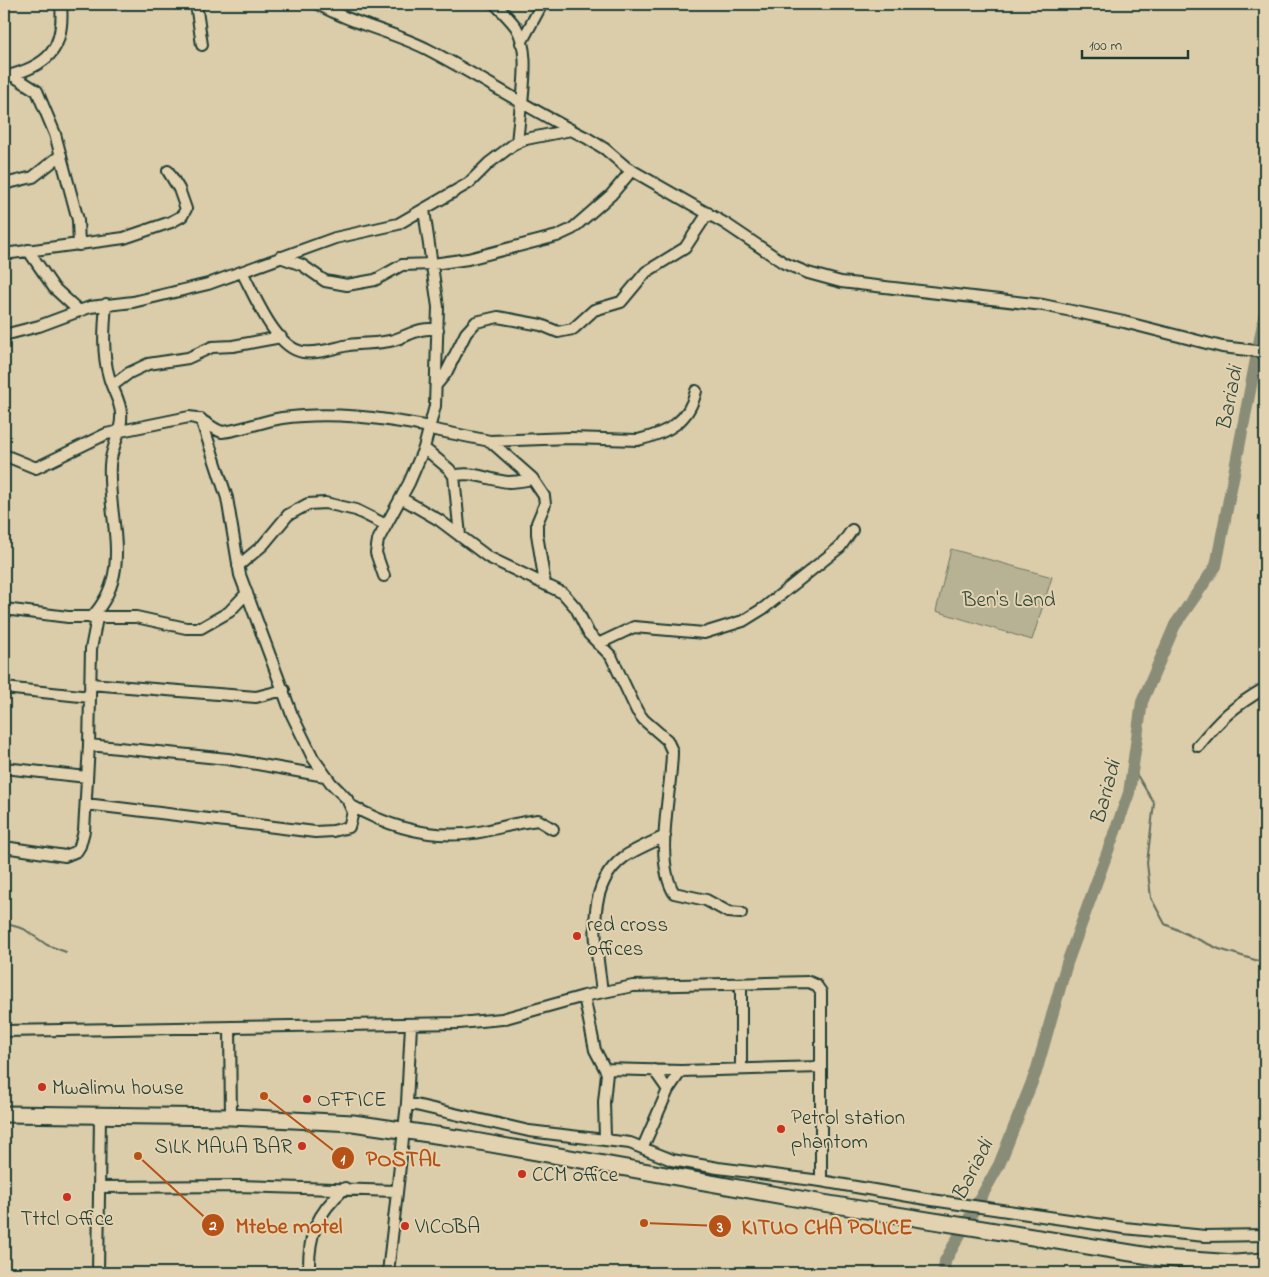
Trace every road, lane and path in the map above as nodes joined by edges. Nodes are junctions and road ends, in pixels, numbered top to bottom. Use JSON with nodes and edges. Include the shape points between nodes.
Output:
{"nodes":[{"id":1,"x":61,"y":4,"type":"edge"},
{"id":2,"x":196,"y":4,"type":"edge"},
{"id":3,"x":318,"y":4,"type":"edge"},
{"id":4,"x":495,"y":4,"type":"edge"},
{"id":5,"x":542,"y":4,"type":"edge"},
{"id":6,"x":521,"y":42,"type":"junction"},
{"id":7,"x":202,"y":45,"type":"dead end"},
{"id":8,"x":8,"y":76,"type":"edge"},
{"id":9,"x":521,"y":103,"type":"junction"},
{"id":10,"x":571,"y":130,"type":"junction"},
{"id":11,"x":517,"y":143,"type":"junction"},
{"id":12,"x":61,"y":156,"type":"junction"},
{"id":13,"x":632,"y":170,"type":"junction"},
{"id":14,"x":168,"y":171,"type":"dead end"},
{"id":15,"x":4,"y":184,"type":"edge"},
{"id":16,"x":424,"y":210,"type":"junction"},
{"id":17,"x":708,"y":213,"type":"junction"},
{"id":18,"x":79,"y":246,"type":"junction"},
{"id":19,"x":28,"y":250,"type":"junction"},
{"id":20,"x":4,"y":254,"type":"edge"},
{"id":21,"x":279,"y":257,"type":"junction"},
{"id":22,"x":433,"y":264,"type":"junction"},
{"id":23,"x":242,"y":272,"type":"junction"},
{"id":24,"x":106,"y":304,"type":"junction"},
{"id":25,"x":78,"y":310,"type":"junction"},
{"id":26,"x":438,"y":330,"type":"junction"},
{"id":27,"x":4,"y":335,"type":"edge"},
{"id":28,"x":280,"y":336,"type":"junction"},
{"id":29,"x":1265,"y":352,"type":"edge"},
{"id":30,"x":437,"y":384,"type":"junction"},
{"id":31,"x":112,"y":386,"type":"junction"},
{"id":32,"x":696,"y":391,"type":"dead end"},
{"id":33,"x":201,"y":419,"type":"junction"},
{"id":34,"x":430,"y":428,"type":"junction"},
{"id":35,"x":120,"y":431,"type":"junction"},
{"id":36,"x":490,"y":441,"type":"junction"},
{"id":37,"x":424,"y":448,"type":"junction"},
{"id":38,"x":4,"y":455,"type":"edge"},
{"id":39,"x":454,"y":476,"type":"junction"},
{"id":40,"x":533,"y":479,"type":"junction"},
{"id":41,"x":401,"y":498,"type":"junction"},
{"id":42,"x":386,"y":524,"type":"junction"},
{"id":43,"x":852,"y":530,"type":"dead end"},
{"id":44,"x":460,"y":536,"type":"junction"},
{"id":45,"x":238,"y":566,"type":"junction"},
{"id":46,"x":384,"y":576,"type":"dead end"},
{"id":47,"x":546,"y":584,"type":"junction"},
{"id":48,"x":247,"y":593,"type":"junction"},
{"id":49,"x":4,"y":609,"type":"edge"},
{"id":50,"x":94,"y":618,"type":"junction"},
{"id":51,"x":598,"y":644,"type":"junction"},
{"id":52,"x":90,"y":684,"type":"junction"},
{"id":53,"x":4,"y":688,"type":"edge"},
{"id":54,"x":1265,"y":688,"type":"edge"},
{"id":55,"x":284,"y":690,"type":"junction"},
{"id":56,"x":90,"y":697,"type":"junction"},
{"id":57,"x":89,"y":745,"type":"junction"},
{"id":58,"x":1198,"y":746,"type":"dead end"},
{"id":59,"x":4,"y":768,"type":"edge"},
{"id":60,"x":326,"y":776,"type":"junction"},
{"id":61,"x":87,"y":777,"type":"junction"},
{"id":62,"x":86,"y":804,"type":"junction"},
{"id":63,"x":352,"y":806,"type":"junction"},
{"id":64,"x":553,"y":829,"type":"dead end"},
{"id":65,"x":665,"y":836,"type":"junction"},
{"id":66,"x":4,"y":848,"type":"edge"},
{"id":67,"x":741,"y":913,"type":"dead end"},
{"id":68,"x":741,"y":985,"type":"junction"},
{"id":69,"x":602,"y":992,"type":"junction"},
{"id":70,"x":584,"y":996,"type":"junction"},
{"id":71,"x":411,"y":1025,"type":"junction"},
{"id":72,"x":230,"y":1027,"type":"junction"},
{"id":73,"x":4,"y":1030,"type":"edge"},
{"id":74,"x":821,"y":1067,"type":"junction"},
{"id":75,"x":606,"y":1069,"type":"junction"},
{"id":76,"x":741,"y":1069,"type":"junction"},
{"id":77,"x":654,"y":1070,"type":"junction"},
{"id":78,"x":681,"y":1071,"type":"junction"},
{"id":79,"x":668,"y":1090,"type":"junction"},
{"id":80,"x":407,"y":1104,"type":"junction"},
{"id":81,"x":4,"y":1114,"type":"edge"},
{"id":82,"x":100,"y":1115,"type":"junction"},
{"id":83,"x":231,"y":1117,"type":"junction"},
{"id":84,"x":404,"y":1130,"type":"junction"},
{"id":85,"x":605,"y":1138,"type":"junction"},
{"id":86,"x":643,"y":1147,"type":"junction"},
{"id":87,"x":821,"y":1181,"type":"junction"},
{"id":88,"x":99,"y":1187,"type":"junction"},
{"id":89,"x":345,"y":1188,"type":"junction"},
{"id":90,"x":396,"y":1191,"type":"junction"},
{"id":91,"x":1265,"y":1235,"type":"edge"},
{"id":92,"x":1265,"y":1261,"type":"edge"},
{"id":93,"x":98,"y":1273,"type":"edge"},
{"id":94,"x":308,"y":1273,"type":"edge"},
{"id":95,"x":388,"y":1273,"type":"edge"}],
"edges":[{"from":1,"to":8,"type":"street","via":[[61,36],[55,51],[43,61]]},
{"from":2,"to":7,"type":"street"},
{"from":3,"to":9,"type":"street","via":[[341,17],[410,41]]},
{"from":4,"to":6,"type":"street","via":[[516,28]]},
{"from":5,"to":6,"type":"street"},
{"from":6,"to":9,"type":"street","via":[[524,68]]},
{"from":8,"to":12,"type":"street","via":[[37,91]]},
{"from":9,"to":10,"type":"street"},
{"from":9,"to":11,"type":"street"},
{"from":10,"to":11,"type":"street"},
{"from":10,"to":13,"type":"street","via":[[605,149]]},
{"from":11,"to":16,"type":"street","via":[[489,163],[469,183]]},
{"from":12,"to":15,"type":"street","via":[[33,177]]},
{"from":12,"to":18,"type":"street","via":[[78,220]]},
{"from":13,"to":17,"type":"street"},
{"from":13,"to":22,"type":"street","via":[[572,229],[557,236],[468,259]]},
{"from":14,"to":18,"type":"street","via":[[186,209],[182,216],[124,238]]},
{"from":16,"to":21,"type":"street","via":[[398,224],[335,238]]},
{"from":16,"to":22,"type":"street"},
{"from":17,"to":29,"type":"street","via":[[784,263],[841,282],[1043,305],[1222,347]]},
{"from":17,"to":30,"type":"street","via":[[685,248],[646,272],[621,302],[594,310],[573,329],[558,332],[541,325],[498,317],[476,322],[466,333]]},
{"from":18,"to":19,"type":"street"},
{"from":19,"to":20,"type":"street"},
{"from":19,"to":25,"type":"street","via":[[54,288]]},
{"from":21,"to":22,"type":"street","via":[[294,260],[325,282],[337,285],[374,280],[402,265]]},
{"from":21,"to":23,"type":"street"},
{"from":22,"to":26,"type":"street"},
{"from":23,"to":24,"type":"street","via":[[148,299]]},
{"from":23,"to":28,"type":"street","via":[[263,313]]},
{"from":24,"to":25,"type":"street"},
{"from":24,"to":31,"type":"street","via":[[106,359]]},
{"from":25,"to":27,"type":"street","via":[[39,326]]},
{"from":26,"to":28,"type":"street","via":[[421,329],[393,340],[316,352],[295,350]]},
{"from":26,"to":30,"type":"street"},
{"from":28,"to":31,"type":"street","via":[[212,348],[182,359],[154,362],[129,372]]},
{"from":30,"to":34,"type":"street"},
{"from":31,"to":35,"type":"street","via":[[121,410]]},
{"from":32,"to":36,"type":"street","via":[[683,419],[649,438]]},
{"from":33,"to":34,"type":"street","via":[[222,432],[283,418],[325,415]]},
{"from":33,"to":35,"type":"street","via":[[189,417]]},
{"from":33,"to":45,"type":"street","via":[[227,498]]},
{"from":34,"to":36,"type":"street"},
{"from":34,"to":37,"type":"street"},
{"from":35,"to":38,"type":"street","via":[[91,440],[36,468]]},
{"from":35,"to":50,"type":"street","via":[[110,462],[118,553],[116,572]]},
{"from":36,"to":40,"type":"street"},
{"from":37,"to":39,"type":"street"},
{"from":37,"to":41,"type":"street"},
{"from":39,"to":40,"type":"street","via":[[469,474],[510,482]]},
{"from":39,"to":44,"type":"street"},
{"from":40,"to":47,"type":"street","via":[[544,496],[545,504],[537,529]]},
{"from":41,"to":42,"type":"street"},
{"from":41,"to":44,"type":"street"},
{"from":42,"to":45,"type":"street","via":[[356,510],[325,503],[308,504],[288,515],[263,545]]},
{"from":42,"to":46,"type":"street","via":[[376,553]]},
{"from":43,"to":51,"type":"street","via":[[840,547],[764,608],[743,620],[704,633],[634,627]]},
{"from":44,"to":47,"type":"street","via":[[488,556]]},
{"from":45,"to":48,"type":"street"},
{"from":47,"to":51,"type":"street","via":[[571,601]]},
{"from":48,"to":50,"type":"street","via":[[228,612],[201,628],[186,628],[136,617]]},
{"from":48,"to":55,"type":"street"},
{"from":49,"to":50,"type":"street"},
{"from":50,"to":52,"type":"street"},
{"from":51,"to":65,"type":"street","via":[[614,661],[637,711],[670,746],[672,768]]},
{"from":52,"to":55,"type":"street","via":[[256,697]]},
{"from":52,"to":56,"type":"street"},
{"from":53,"to":56,"type":"street"},
{"from":54,"to":58,"type":"street","via":[[1220,719]]},
{"from":55,"to":60,"type":"street","via":[[304,741]]},
{"from":56,"to":57,"type":"street"},
{"from":57,"to":60,"type":"street","via":[[228,759]]},
{"from":57,"to":61,"type":"street"},
{"from":59,"to":61,"type":"street"},
{"from":60,"to":63,"type":"street"},
{"from":61,"to":62,"type":"street"},
{"from":62,"to":63,"type":"street","via":[[315,832],[349,827],[354,815]]},
{"from":62,"to":66,"type":"street","via":[[82,840],[71,855]]},
{"from":63,"to":64,"type":"street","via":[[391,826],[424,832],[463,834],[538,820]]},
{"from":65,"to":67,"type":"street","via":[[666,875],[674,893],[706,900],[728,912]]},
{"from":65,"to":69,"type":"street","via":[[624,857],[602,884],[595,929]]},
{"from":68,"to":69,"type":"street","via":[[671,984]]},
{"from":68,"to":74,"type":"street","via":[[809,982],[816,985],[820,992]]},
{"from":68,"to":76,"type":"street"},
{"from":69,"to":70,"type":"street"},
{"from":70,"to":71,"type":"street","via":[[502,1019]]},
{"from":70,"to":75,"type":"street","via":[[595,1050]]},
{"from":71,"to":72,"type":"street"},
{"from":71,"to":80,"type":"street"},
{"from":72,"to":73,"type":"street"},
{"from":72,"to":83,"type":"street"},
{"from":74,"to":76,"type":"street"},
{"from":74,"to":87,"type":"street"},
{"from":75,"to":77,"type":"street"},
{"from":75,"to":85,"type":"street"},
{"from":76,"to":78,"type":"street"},
{"from":77,"to":78,"type":"street"},
{"from":77,"to":79,"type":"street"},
{"from":78,"to":79,"type":"street"},
{"from":79,"to":86,"type":"street"},
{"from":80,"to":84,"type":"street"},
{"from":80,"to":85,"type":"street","via":[[528,1130]]},
{"from":81,"to":82,"type":"highway"},
{"from":82,"to":83,"type":"highway"},
{"from":82,"to":88,"type":"street"},
{"from":83,"to":84,"type":"highway","via":[[299,1118]]},
{"from":84,"to":90,"type":"street"},
{"from":84,"to":92,"type":"highway","via":[[1162,1258],[1235,1263]]},
{"from":85,"to":86,"type":"street"},
{"from":86,"to":87,"type":"street","via":[[672,1160]]},
{"from":87,"to":91,"type":"street","via":[[1124,1228],[1205,1236]]},
{"from":88,"to":89,"type":"street"},
{"from":88,"to":93,"type":"street"},
{"from":89,"to":90,"type":"street"},
{"from":89,"to":94,"type":"street","via":[[327,1204],[318,1218],[308,1254]]},
{"from":90,"to":95,"type":"street"}]}
